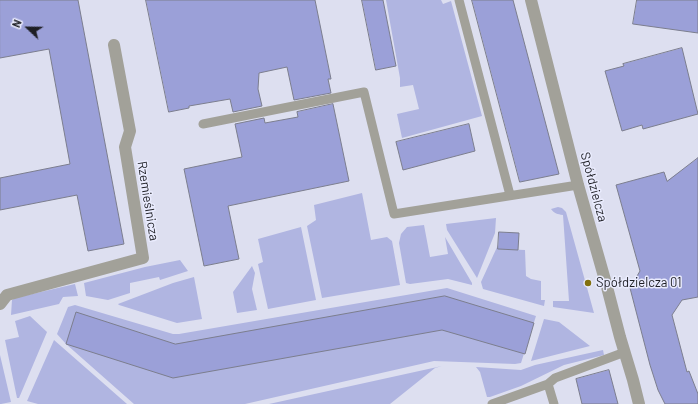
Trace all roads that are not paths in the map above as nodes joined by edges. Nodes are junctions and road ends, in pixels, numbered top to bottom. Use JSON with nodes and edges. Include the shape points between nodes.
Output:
{"nodes":[{"id":1,"x":459,"y":0,"type":"edge"},
{"id":2,"x":531,"y":0,"type":"edge"},
{"id":3,"x":114,"y":45,"type":"dead end"},
{"id":4,"x":203,"y":124,"type":"dead end"},
{"id":5,"x":578,"y":184,"type":"junction"},
{"id":6,"x":510,"y":195,"type":"junction"},
{"id":7,"x":0,"y":304,"type":"edge"},
{"id":8,"x":625,"y":352,"type":"junction"},
{"id":9,"x":633,"y":380,"type":"junction"},
{"id":10,"x":548,"y":384,"type":"junction"},
{"id":11,"x":492,"y":404,"type":"edge"},
{"id":12,"x":554,"y":404,"type":"edge"},
{"id":13,"x":639,"y":404,"type":"edge"},
{"id":14,"x":644,"y":404,"type":"edge"}],
"edges":[{"from":1,"to":6,"type":"lane"},
{"from":2,"to":5,"type":"street","name":"Spółdzielcza"},
{"from":3,"to":7,"type":"street","name":"Rzemieślnicza","via":[[130,131],[125,147],[143,258],[6,295]]},
{"from":4,"to":6,"type":"lane","via":[[364,92],[394,214]]},
{"from":5,"to":6,"type":"lane"},
{"from":5,"to":8,"type":"street","name":"Spółdzielcza"},
{"from":8,"to":9,"type":"street","name":"Spółdzielcza"},
{"from":8,"to":10,"type":"lane","via":[[555,378]]},
{"from":9,"to":13,"type":"street","name":"Spółdzielcza"},
{"from":9,"to":14,"type":"street","name":"Spółdzielcza"},
{"from":10,"to":11,"type":"lane"},
{"from":10,"to":12,"type":"lane"}]}
